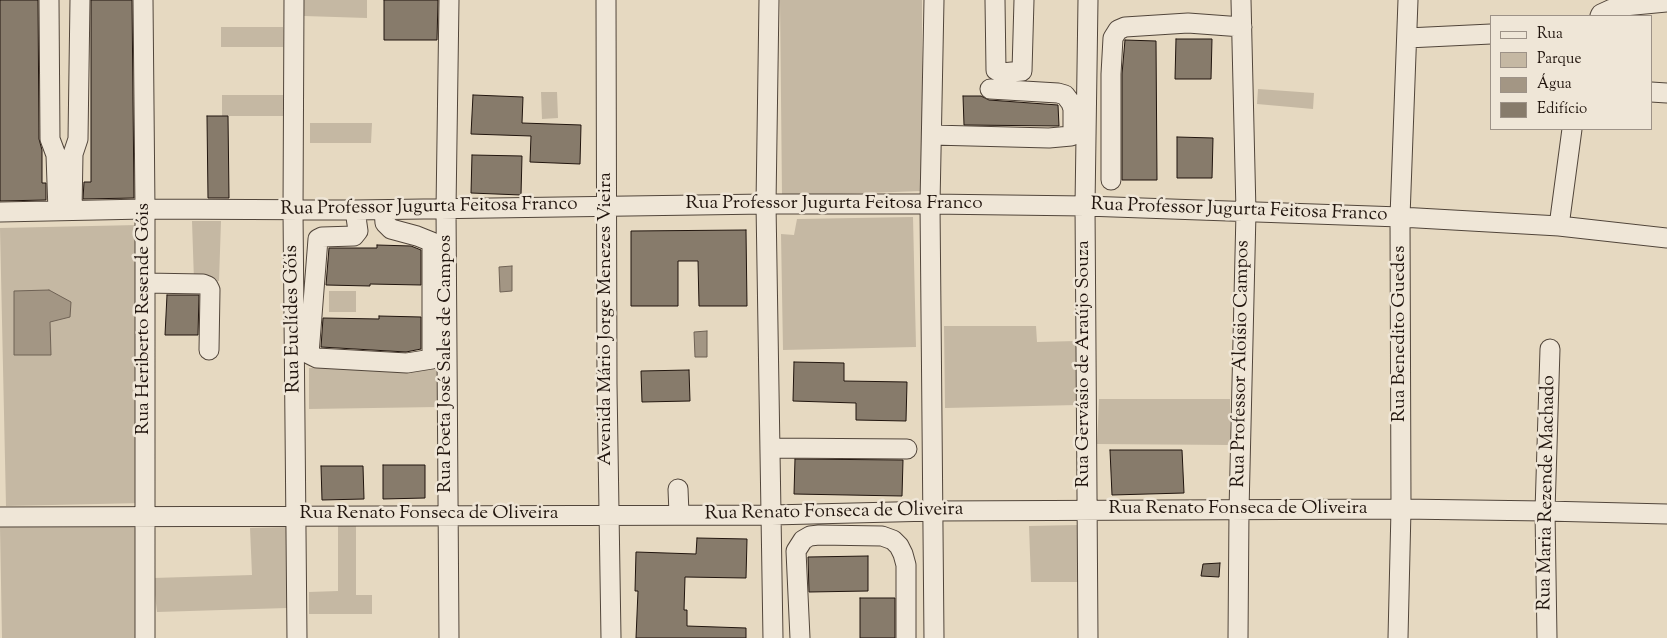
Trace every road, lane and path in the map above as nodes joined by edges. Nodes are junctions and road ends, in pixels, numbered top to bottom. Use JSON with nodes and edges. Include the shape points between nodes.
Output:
{"nodes":[{"id":1,"x":49,"y":0,"type":"edge"},
{"id":2,"x":80,"y":0,"type":"edge"},
{"id":3,"x":143,"y":0,"type":"edge"},
{"id":4,"x":294,"y":0,"type":"edge"},
{"id":5,"x":449,"y":0,"type":"edge"},
{"id":6,"x":606,"y":0,"type":"edge"},
{"id":7,"x":770,"y":0,"type":"edge"},
{"id":8,"x":934,"y":0,"type":"edge"},
{"id":9,"x":995,"y":0,"type":"edge"},
{"id":10,"x":1024,"y":0,"type":"edge"},
{"id":11,"x":1088,"y":0,"type":"edge"},
{"id":12,"x":1241,"y":0,"type":"edge"},
{"id":13,"x":1408,"y":0,"type":"edge"},
{"id":14,"x":1667,"y":2,"type":"edge"},
{"id":15,"x":1600,"y":15,"type":"edge"},
{"id":16,"x":1242,"y":26,"type":"junction"},
{"id":17,"x":1490,"y":34,"type":"edge"},
{"id":18,"x":1407,"y":38,"type":"junction"},
{"id":19,"x":990,"y":89,"type":"dead end"},
{"id":20,"x":1652,"y":92,"type":"edge"},
{"id":21,"x":1667,"y":93,"type":"edge"},
{"id":22,"x":1572,"y":130,"type":"edge"},
{"id":23,"x":932,"y":135,"type":"junction"},
{"id":24,"x":52,"y":143,"type":"junction"},
{"id":25,"x":76,"y":143,"type":"junction"},
{"id":26,"x":65,"y":176,"type":"junction"},
{"id":27,"x":1111,"y":180,"type":"dead end"},
{"id":28,"x":766,"y":204,"type":"junction"},
{"id":29,"x":930,"y":204,"type":"junction"},
{"id":30,"x":1085,"y":206,"type":"junction"},
{"id":31,"x":606,"y":207,"type":"junction"},
{"id":32,"x":145,"y":209,"type":"junction"},
{"id":33,"x":446,"y":209,"type":"junction"},
{"id":34,"x":65,"y":210,"type":"junction"},
{"id":35,"x":355,"y":210,"type":"junction"},
{"id":36,"x":384,"y":210,"type":"junction"},
{"id":37,"x":293,"y":211,"type":"junction"},
{"id":38,"x":0,"y":212,"type":"edge"},
{"id":39,"x":1246,"y":212,"type":"junction"},
{"id":40,"x":1400,"y":217,"type":"junction"},
{"id":41,"x":1559,"y":226,"type":"junction"},
{"id":42,"x":1667,"y":238,"type":"edge"},
{"id":43,"x":145,"y":283,"type":"junction"},
{"id":44,"x":1550,"y":349,"type":"dead end"},
{"id":45,"x":209,"y":350,"type":"dead end"},
{"id":46,"x":771,"y":448,"type":"junction"},
{"id":47,"x":907,"y":449,"type":"dead end"},
{"id":48,"x":678,"y":489,"type":"dead end"},
{"id":49,"x":1401,"y":510,"type":"junction"},
{"id":50,"x":934,"y":511,"type":"junction"},
{"id":51,"x":1086,"y":511,"type":"junction"},
{"id":52,"x":1239,"y":511,"type":"junction"},
{"id":53,"x":1545,"y":511,"type":"junction"},
{"id":54,"x":679,"y":514,"type":"junction"},
{"id":55,"x":1667,"y":514,"type":"edge"},
{"id":56,"x":296,"y":515,"type":"junction"},
{"id":57,"x":609,"y":515,"type":"junction"},
{"id":58,"x":772,"y":515,"type":"junction"},
{"id":59,"x":0,"y":516,"type":"edge"},
{"id":60,"x":448,"y":516,"type":"junction"},
{"id":61,"x":144,"y":517,"type":"junction"},
{"id":62,"x":145,"y":638,"type":"edge"},
{"id":63,"x":297,"y":638,"type":"edge"},
{"id":64,"x":449,"y":638,"type":"edge"},
{"id":65,"x":611,"y":638,"type":"edge"},
{"id":66,"x":772,"y":638,"type":"edge"},
{"id":67,"x":800,"y":638,"type":"edge"},
{"id":68,"x":906,"y":638,"type":"edge"},
{"id":69,"x":934,"y":638,"type":"edge"},
{"id":70,"x":1088,"y":638,"type":"edge"},
{"id":71,"x":1238,"y":638,"type":"edge"},
{"id":72,"x":1398,"y":638,"type":"edge"},
{"id":73,"x":1546,"y":638,"type":"edge"}],
"edges":[{"from":1,"to":24,"type":"street"},
{"from":2,"to":25,"type":"street"},
{"from":3,"to":32,"type":"street","name":"Rua Heriberto Resende Góis"},
{"from":4,"to":37,"type":"street","name":"Rua Euclídes Góis"},
{"from":5,"to":33,"type":"street","name":"Rua Poeta José Sales de Campos"},
{"from":6,"to":31,"type":"street","name":"Avenida Mário Jorge Menezes Vieira"},
{"from":7,"to":28,"type":"street"},
{"from":8,"to":23,"type":"street"},
{"from":9,"to":10,"type":"street","via":[[996,70],[1002,72],[1022,70]]},
{"from":11,"to":30,"type":"street","name":"Rua Gervásio de Araújo Souza"},
{"from":12,"to":16,"type":"street","name":"Rua Professor Aloísio Campos"},
{"from":13,"to":18,"type":"street","name":"Rua Benedito Guedes"},
{"from":14,"to":15,"type":"street","via":[[1624,6]]},
{"from":16,"to":27,"type":"street","via":[[1188,22],[1118,30],[1113,38],[1110,74]]},
{"from":16,"to":39,"type":"street","name":"Rua Professor Aloísio Campos"},
{"from":17,"to":18,"type":"street"},
{"from":18,"to":40,"type":"street","name":"Rua Benedito Guedes"},
{"from":19,"to":23,"type":"street","via":[[1065,95],[1071,103],[1073,133],[1071,136],[1049,138]]},
{"from":20,"to":21,"type":"street"},
{"from":22,"to":41,"type":"street"},
{"from":23,"to":29,"type":"street"},
{"from":24,"to":25,"type":"street"},
{"from":24,"to":26,"type":"street"},
{"from":25,"to":26,"type":"street"},
{"from":26,"to":34,"type":"street"},
{"from":28,"to":29,"type":"street","name":"Rua Professor Jugurta Feitosa Franco"},
{"from":28,"to":31,"type":"street","name":"Rua Professor Jugurta Feitosa Franco"},
{"from":28,"to":46,"type":"street"},
{"from":29,"to":30,"type":"street","name":"Rua Professor Jugurta Feitosa Franco"},
{"from":29,"to":50,"type":"street"},
{"from":30,"to":39,"type":"street","name":"Rua Professor Jugurta Feitosa Franco"},
{"from":30,"to":51,"type":"street","name":"Rua Gervásio de Araújo Souza"},
{"from":31,"to":33,"type":"street","name":"Rua Professor Jugurta Feitosa Franco"},
{"from":31,"to":57,"type":"street","name":"Avenida Mário Jorge Menezes Vieira"},
{"from":32,"to":34,"type":"street","name":"Rua Professor Jugurta Feitosa Franco"},
{"from":32,"to":37,"type":"street","name":"Rua Professor Jugurta Feitosa Franco"},
{"from":32,"to":43,"type":"street","name":"Rua Heriberto Resende Góis"},
{"from":33,"to":36,"type":"street","name":"Rua Professor Jugurta Feitosa Franco"},
{"from":33,"to":60,"type":"street","name":"Rua Poeta José Sales de Campos"},
{"from":34,"to":38,"type":"street","name":"Rua Professor Jugurta Feitosa Franco"},
{"from":35,"to":36,"type":"street","name":"Rua Professor Jugurta Feitosa Franco"},
{"from":35,"to":36,"type":"street","via":[[358,231],[354,236],[318,239],[309,354],[317,358],[407,363],[432,359],[432,242],[391,230],[385,223]]},
{"from":35,"to":37,"type":"street","name":"Rua Professor Jugurta Feitosa Franco"},
{"from":37,"to":56,"type":"street","name":"Rua Euclídes Góis"},
{"from":39,"to":40,"type":"street","name":"Rua Professor Jugurta Feitosa Franco"},
{"from":39,"to":52,"type":"street","name":"Rua Professor Aloísio Campos"},
{"from":40,"to":41,"type":"street","name":"Rua Professor Jugurta Feitosa Franco"},
{"from":40,"to":49,"type":"street","name":"Rua Benedito Guedes"},
{"from":41,"to":42,"type":"street","name":"Rua Professor Jugurta Feitosa Franco"},
{"from":43,"to":45,"type":"street","via":[[208,286]]},
{"from":43,"to":61,"type":"street","name":"Rua Heriberto Resende Góis"},
{"from":44,"to":53,"type":"street","name":"Rua Maria Rezende Machado"},
{"from":46,"to":47,"type":"street"},
{"from":46,"to":58,"type":"street"},
{"from":48,"to":54,"type":"street"},
{"from":49,"to":52,"type":"street","name":"Rua Renato Fonseca de Oliveira"},
{"from":49,"to":53,"type":"street","name":"Rua Renato Fonseca de Oliveira"},
{"from":49,"to":72,"type":"street","name":"Rua Benedito Guedes"},
{"from":50,"to":51,"type":"street","name":"Rua Renato Fonseca de Oliveira"},
{"from":50,"to":58,"type":"street","name":"Rua Renato Fonseca de Oliveira"},
{"from":50,"to":69,"type":"street"},
{"from":51,"to":52,"type":"street","name":"Rua Renato Fonseca de Oliveira"},
{"from":51,"to":70,"type":"street","name":"Rua Gervásio de Araújo Souza"},
{"from":52,"to":71,"type":"street","name":"Rua Professor Aloísio Campos"},
{"from":53,"to":55,"type":"street","name":"Rua Renato Fonseca de Oliveira"},
{"from":53,"to":73,"type":"street","name":"Rua Maria Rezende Machado"},
{"from":54,"to":57,"type":"street","name":"Rua Renato Fonseca de Oliveira"},
{"from":54,"to":58,"type":"street","name":"Rua Renato Fonseca de Oliveira"},
{"from":56,"to":60,"type":"street","name":"Rua Renato Fonseca de Oliveira"},
{"from":56,"to":61,"type":"street","name":"Rua Renato Fonseca de Oliveira"},
{"from":56,"to":63,"type":"street","name":"Rua Euclídes Góis"},
{"from":57,"to":60,"type":"street","name":"Rua Renato Fonseca de Oliveira"},
{"from":57,"to":65,"type":"street","name":"Avenida Mário Jorge Menezes Vieira"},
{"from":58,"to":66,"type":"street"},
{"from":59,"to":61,"type":"street","name":"Rua Renato Fonseca de Oliveira"},
{"from":60,"to":64,"type":"street","name":"Rua Poeta José Sales de Campos"},
{"from":61,"to":62,"type":"street","name":"Rua Heriberto Resende Góis"},
{"from":67,"to":68,"type":"street","via":[[796,550],[810,536],[819,535],[882,536],[899,546],[906,565]]}]}
